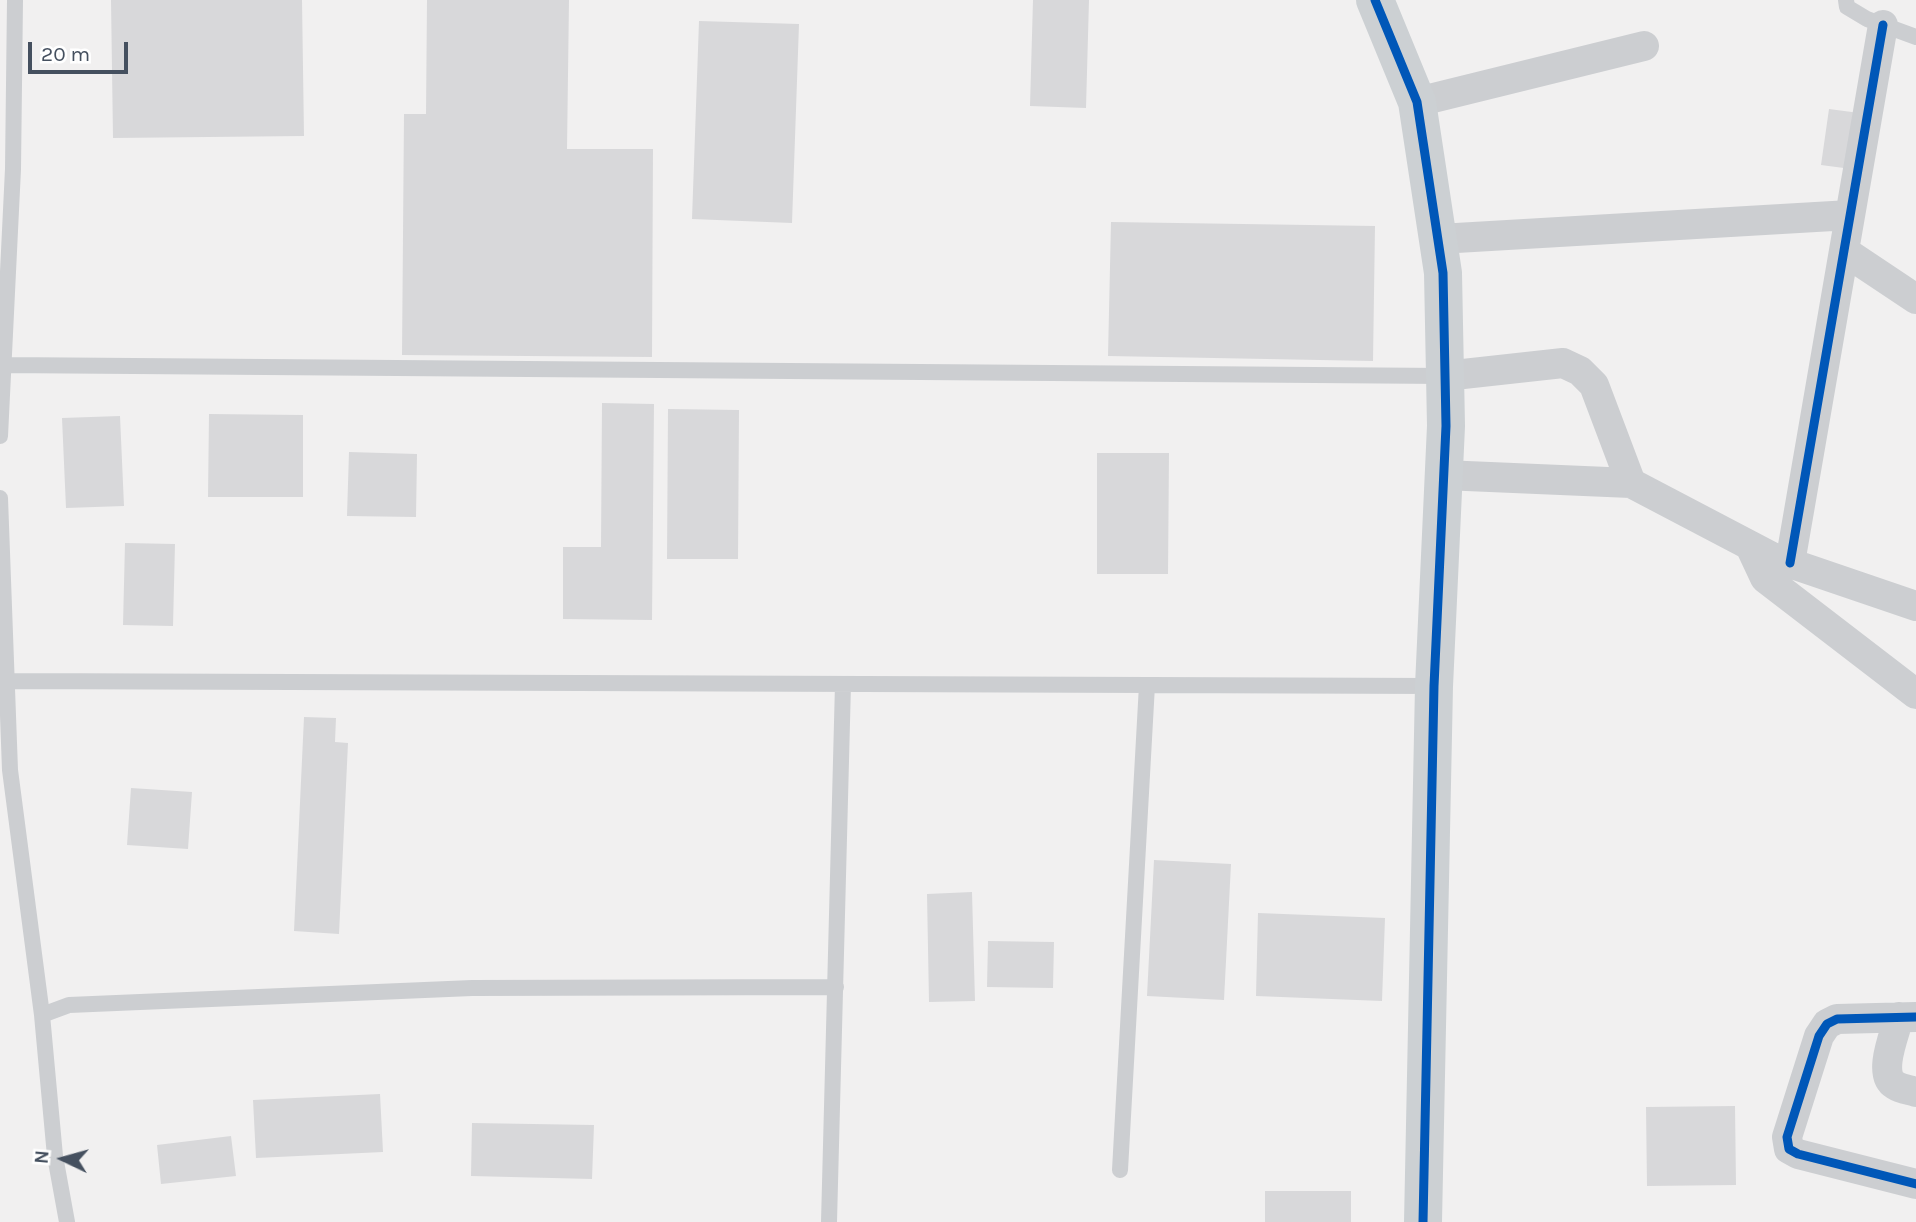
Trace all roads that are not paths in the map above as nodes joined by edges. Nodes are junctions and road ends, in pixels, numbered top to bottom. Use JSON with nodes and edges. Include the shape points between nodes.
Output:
{"nodes":[{"id":1,"x":15,"y":0,"type":"edge"},
{"id":2,"x":1375,"y":0,"type":"edge"},
{"id":3,"x":1846,"y":0,"type":"edge"},
{"id":4,"x":1883,"y":25,"type":"junction"},
{"id":5,"x":1916,"y":37,"type":"edge"},
{"id":6,"x":1644,"y":46,"type":"dead end"},
{"id":7,"x":1418,"y":102,"type":"junction"},
{"id":8,"x":1850,"y":215,"type":"junction"},
{"id":9,"x":1439,"y":239,"type":"junction"},
{"id":10,"x":1844,"y":251,"type":"junction"},
{"id":11,"x":1916,"y":299,"type":"edge"},
{"id":12,"x":4,"y":365,"type":"junction"},
{"id":13,"x":1445,"y":376,"type":"junction"},
{"id":14,"x":0,"y":436,"type":"edge"},
{"id":15,"x":1443,"y":475,"type":"junction"},
{"id":16,"x":1631,"y":483,"type":"junction"},
{"id":17,"x":0,"y":498,"type":"edge"},
{"id":18,"x":1750,"y":546,"type":"junction"},
{"id":19,"x":1790,"y":563,"type":"junction"},
{"id":20,"x":1916,"y":606,"type":"edge"},
{"id":21,"x":7,"y":681,"type":"junction"},
{"id":22,"x":843,"y":684,"type":"junction"},
{"id":23,"x":1147,"y":685,"type":"junction"},
{"id":24,"x":1434,"y":687,"type":"junction"},
{"id":25,"x":1916,"y":694,"type":"edge"},
{"id":26,"x":836,"y":987,"type":"junction"},
{"id":27,"x":42,"y":1015,"type":"junction"},
{"id":28,"x":1908,"y":1017,"type":"edge"},
{"id":29,"x":1916,"y":1092,"type":"edge"},
{"id":30,"x":1120,"y":1170,"type":"dead end"},
{"id":31,"x":1916,"y":1184,"type":"edge"},
{"id":32,"x":67,"y":1222,"type":"edge"},
{"id":33,"x":830,"y":1222,"type":"edge"},
{"id":34,"x":1423,"y":1222,"type":"edge"}],
"edges":[{"from":1,"to":12,"type":"lane"},
{"from":2,"to":7,"type":"street"},
{"from":3,"to":4,"type":"lane","via":[[1847,7]]},
{"from":4,"to":5,"type":"lane"},
{"from":4,"to":8,"type":"street"},
{"from":6,"to":7,"type":"street"},
{"from":7,"to":9,"type":"street"},
{"from":8,"to":9,"type":"street"},
{"from":8,"to":10,"type":"street"},
{"from":9,"to":13,"type":"street"},
{"from":10,"to":11,"type":"street"},
{"from":10,"to":19,"type":"street"},
{"from":12,"to":13,"type":"lane"},
{"from":12,"to":14,"type":"lane"},
{"from":13,"to":15,"type":"street"},
{"from":13,"to":16,"type":"street","via":[[1563,362],[1580,371],[1594,384]]},
{"from":15,"to":16,"type":"street"},
{"from":15,"to":24,"type":"street"},
{"from":16,"to":18,"type":"street"},
{"from":17,"to":21,"type":"lane"},
{"from":18,"to":19,"type":"street"},
{"from":18,"to":25,"type":"street","via":[[1765,578]]},
{"from":19,"to":20,"type":"street"},
{"from":21,"to":22,"type":"lane"},
{"from":21,"to":27,"type":"lane","via":[[10,769]]},
{"from":22,"to":23,"type":"lane"},
{"from":22,"to":26,"type":"lane"},
{"from":23,"to":24,"type":"lane"},
{"from":23,"to":30,"type":"lane"},
{"from":24,"to":34,"type":"street"},
{"from":26,"to":27,"type":"lane","via":[[472,988],[69,1005]]},
{"from":26,"to":33,"type":"lane"},
{"from":27,"to":32,"type":"lane","via":[[55,1156]]},
{"from":28,"to":29,"type":"street","via":[[1886,1068],[1895,1085]]},
{"from":28,"to":31,"type":"street","via":[[1837,1019],[1827,1024],[1819,1036],[1787,1137],[1789,1149],[1798,1154]]}]}
